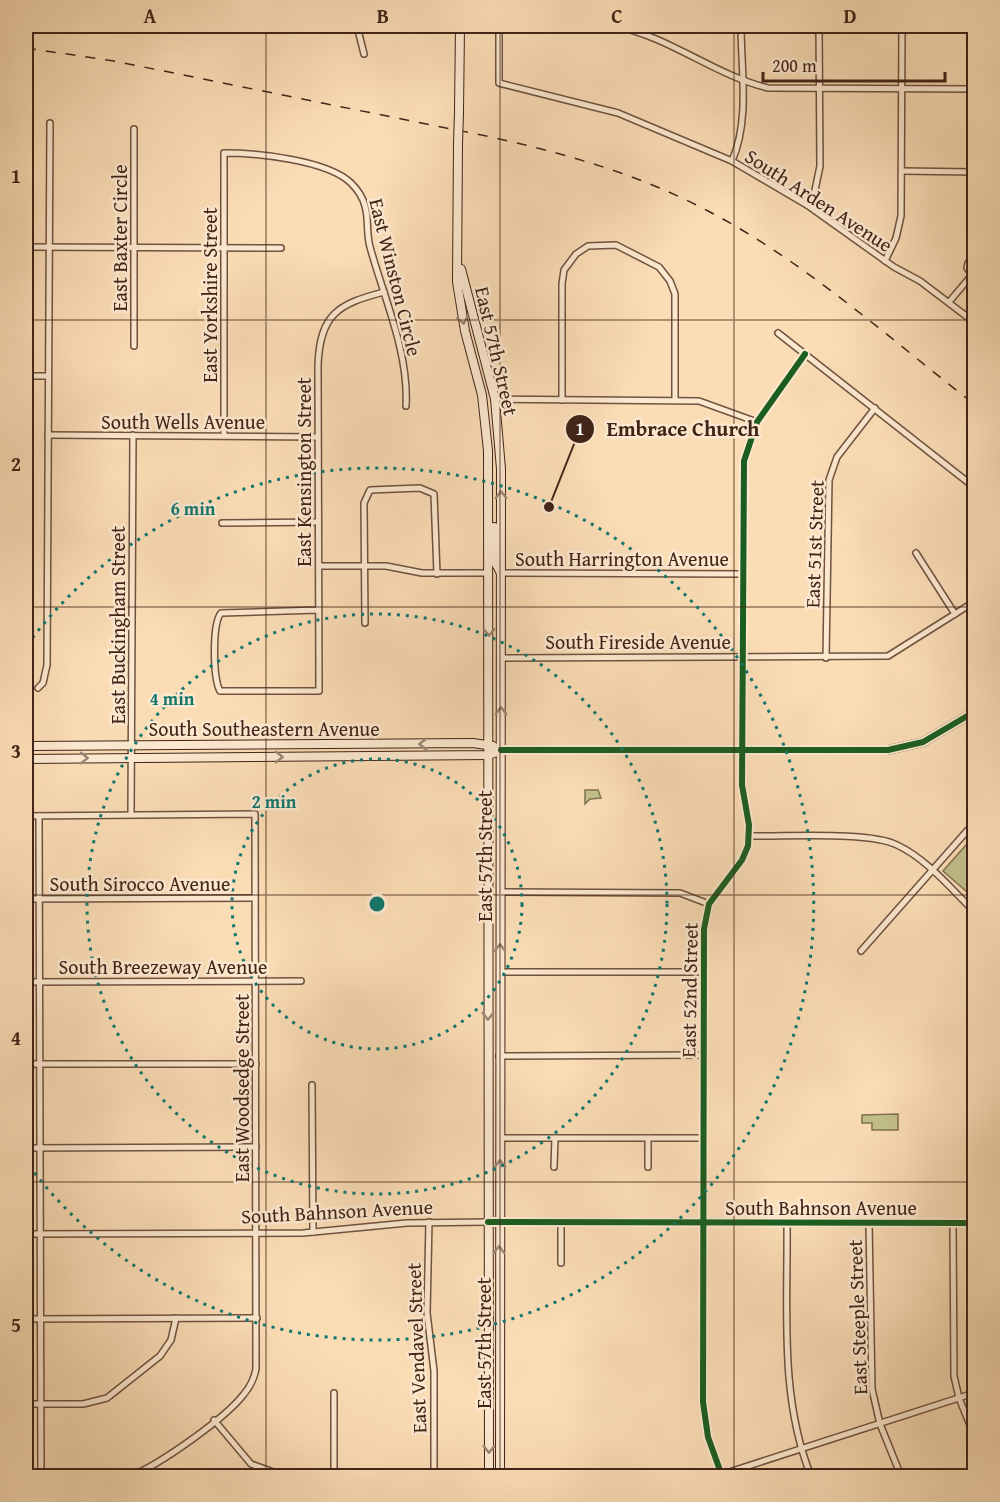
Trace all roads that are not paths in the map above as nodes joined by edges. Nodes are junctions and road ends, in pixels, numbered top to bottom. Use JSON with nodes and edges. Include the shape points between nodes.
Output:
{"nodes":[{"id":1,"x":206,"y":26,"type":"edge"},
{"id":2,"x":251,"y":26,"type":"edge"},
{"id":3,"x":357,"y":26,"type":"edge"},
{"id":4,"x":460,"y":26,"type":"edge"},
{"id":5,"x":499,"y":26,"type":"edge"},
{"id":6,"x":614,"y":26,"type":"edge"},
{"id":7,"x":741,"y":26,"type":"edge"},
{"id":8,"x":819,"y":26,"type":"edge"},
{"id":9,"x":902,"y":26,"type":"edge"},
{"id":10,"x":364,"y":54,"type":"dead end"},
{"id":11,"x":742,"y":80,"type":"junction"},
{"id":12,"x":819,"y":88,"type":"junction"},
{"id":13,"x":902,"y":89,"type":"junction"},
{"id":14,"x":975,"y":89,"type":"edge"},
{"id":15,"x":50,"y":123,"type":"dead end"},
{"id":16,"x":135,"y":129,"type":"dead end"},
{"id":17,"x":224,"y":153,"type":"joint"},
{"id":18,"x":732,"y":161,"type":"junction"},
{"id":19,"x":902,"y":171,"type":"junction"},
{"id":20,"x":975,"y":172,"type":"edge"},
{"id":21,"x":807,"y":205,"type":"junction"},
{"id":22,"x":459,"y":241,"type":"junction"},
{"id":23,"x":26,"y":247,"type":"edge"},
{"id":24,"x":49,"y":247,"type":"junction"},
{"id":25,"x":134,"y":247,"type":"junction"},
{"id":26,"x":223,"y":248,"type":"junction"},
{"id":27,"x":281,"y":248,"type":"dead end"},
{"id":28,"x":975,"y":259,"type":"edge"},
{"id":29,"x":885,"y":261,"type":"junction"},
{"id":30,"x":973,"y":276,"type":"edge"},
{"id":31,"x":384,"y":292,"type":"junction"},
{"id":32,"x":949,"y":302,"type":"junction"},
{"id":33,"x":975,"y":322,"type":"edge"},
{"id":34,"x":778,"y":333,"type":"dead end"},
{"id":35,"x":135,"y":346,"type":"dead end"},
{"id":36,"x":806,"y":354,"type":"junction"},
{"id":37,"x":26,"y":376,"type":"edge"},
{"id":38,"x":48,"y":376,"type":"junction"},
{"id":39,"x":495,"y":399,"type":"junction"},
{"id":40,"x":562,"y":400,"type":"junction"},
{"id":41,"x":675,"y":400,"type":"junction"},
{"id":42,"x":406,"y":406,"type":"dead end"},
{"id":43,"x":875,"y":408,"type":"junction"},
{"id":44,"x":757,"y":422,"type":"junction"},
{"id":45,"x":48,"y":435,"type":"junction"},
{"id":46,"x":133,"y":435,"type":"junction"},
{"id":47,"x":224,"y":436,"type":"junction"},
{"id":48,"x":318,"y":436,"type":"junction"},
{"id":49,"x":975,"y":487,"type":"edge"},
{"id":50,"x":488,"y":494,"type":"junction"},
{"id":51,"x":318,"y":522,"type":"junction"},
{"id":52,"x":222,"y":523,"type":"dead end"},
{"id":53,"x":916,"y":553,"type":"dead end"},
{"id":54,"x":364,"y":565,"type":"junction"},
{"id":55,"x":319,"y":566,"type":"junction"},
{"id":56,"x":489,"y":573,"type":"junction"},
{"id":57,"x":502,"y":573,"type":"junction"},
{"id":58,"x":436,"y":574,"type":"junction"},
{"id":59,"x":742,"y":574,"type":"junction"},
{"id":60,"x":975,"y":602,"type":"edge"},
{"id":61,"x":318,"y":610,"type":"junction"},
{"id":62,"x":955,"y":614,"type":"junction"},
{"id":63,"x":365,"y":623,"type":"dead end"},
{"id":64,"x":501,"y":658,"type":"junction"},
{"id":65,"x":742,"y":658,"type":"junction"},
{"id":66,"x":826,"y":658,"type":"junction"},
{"id":67,"x":38,"y":688,"type":"dead end"},
{"id":68,"x":975,"y":712,"type":"edge"},
{"id":69,"x":489,"y":744,"type":"junction"},
{"id":70,"x":26,"y":746,"type":"edge"},
{"id":71,"x":131,"y":746,"type":"junction"},
{"id":72,"x":501,"y":750,"type":"junction"},
{"id":73,"x":742,"y":750,"type":"junction"},
{"id":74,"x":489,"y":755,"type":"junction"},
{"id":75,"x":131,"y":758,"type":"junction"},
{"id":76,"x":26,"y":759,"type":"edge"},
{"id":77,"x":131,"y":815,"type":"junction"},
{"id":78,"x":26,"y":816,"type":"edge"},
{"id":79,"x":39,"y":816,"type":"junction"},
{"id":80,"x":975,"y":823,"type":"edge"},
{"id":81,"x":750,"y":836,"type":"junction"},
{"id":82,"x":932,"y":871,"type":"junction"},
{"id":83,"x":500,"y":892,"type":"junction"},
{"id":84,"x":255,"y":898,"type":"junction"},
{"id":85,"x":26,"y":899,"type":"edge"},
{"id":86,"x":40,"y":899,"type":"junction"},
{"id":87,"x":709,"y":904,"type":"junction"},
{"id":88,"x":975,"y":911,"type":"edge"},
{"id":89,"x":861,"y":951,"type":"dead end"},
{"id":90,"x":500,"y":972,"type":"junction"},
{"id":91,"x":704,"y":972,"type":"junction"},
{"id":92,"x":256,"y":981,"type":"junction"},
{"id":93,"x":301,"y":981,"type":"dead end"},
{"id":94,"x":26,"y":982,"type":"edge"},
{"id":95,"x":40,"y":982,"type":"junction"},
{"id":96,"x":704,"y":1055,"type":"junction"},
{"id":97,"x":499,"y":1056,"type":"junction"},
{"id":98,"x":26,"y":1064,"type":"edge"},
{"id":99,"x":40,"y":1064,"type":"junction"},
{"id":100,"x":256,"y":1064,"type":"junction"},
{"id":101,"x":312,"y":1085,"type":"dead end"},
{"id":102,"x":500,"y":1138,"type":"junction"},
{"id":103,"x":555,"y":1138,"type":"junction"},
{"id":104,"x":648,"y":1138,"type":"junction"},
{"id":105,"x":703,"y":1138,"type":"junction"},
{"id":106,"x":256,"y":1147,"type":"junction"},
{"id":107,"x":26,"y":1148,"type":"edge"},
{"id":108,"x":40,"y":1148,"type":"junction"},
{"id":109,"x":554,"y":1167,"type":"dead end"},
{"id":110,"x":648,"y":1167,"type":"dead end"},
{"id":111,"x":429,"y":1222,"type":"junction"},
{"id":112,"x":488,"y":1222,"type":"junction"},
{"id":113,"x":499,"y":1222,"type":"junction"},
{"id":114,"x":561,"y":1222,"type":"junction"},
{"id":115,"x":704,"y":1223,"type":"junction"},
{"id":116,"x":787,"y":1223,"type":"junction"},
{"id":117,"x":869,"y":1223,"type":"junction"},
{"id":118,"x":953,"y":1223,"type":"junction"},
{"id":119,"x":975,"y":1223,"type":"edge"},
{"id":120,"x":313,"y":1232,"type":"junction"},
{"id":121,"x":256,"y":1233,"type":"junction"},
{"id":122,"x":26,"y":1234,"type":"edge"},
{"id":123,"x":41,"y":1234,"type":"junction"},
{"id":124,"x":561,"y":1263,"type":"dead end"},
{"id":125,"x":257,"y":1317,"type":"junction"},
{"id":126,"x":176,"y":1318,"type":"junction"},
{"id":127,"x":26,"y":1319,"type":"edge"},
{"id":128,"x":41,"y":1319,"type":"junction"},
{"id":129,"x":334,"y":1392,"type":"dead end"},
{"id":130,"x":975,"y":1393,"type":"edge"},
{"id":131,"x":959,"y":1398,"type":"junction"},
{"id":132,"x":26,"y":1404,"type":"edge"},
{"id":133,"x":41,"y":1404,"type":"junction"},
{"id":134,"x":214,"y":1420,"type":"junction"},
{"id":135,"x":880,"y":1424,"type":"junction"},
{"id":136,"x":975,"y":1435,"type":"edge"},
{"id":137,"x":802,"y":1449,"type":"junction"},
{"id":138,"x":334,"y":1473,"type":"junction"},
{"id":139,"x":41,"y":1476,"type":"edge"},
{"id":140,"x":131,"y":1476,"type":"edge"},
{"id":141,"x":489,"y":1476,"type":"edge"},
{"id":142,"x":500,"y":1476,"type":"edge"},
{"id":143,"x":720,"y":1476,"type":"edge"},
{"id":144,"x":811,"y":1476,"type":"edge"},
{"id":145,"x":901,"y":1476,"type":"edge"}],
"edges":[{"from":1,"to":2,"type":"street","via":[[226,30]]},
{"from":3,"to":10,"type":"street"},
{"from":4,"to":22,"type":"main road","name":"East 57th Street","bridge":true},
{"from":5,"to":18,"type":"street","name":"South Arden Avenue","via":[[499,83],[618,113]]},
{"from":6,"to":11,"type":"street","via":[[649,36]]},
{"from":7,"to":11,"type":"street"},
{"from":8,"to":12,"type":"street"},
{"from":9,"to":13,"type":"street"},
{"from":11,"to":12,"type":"street","via":[[768,88]]},
{"from":11,"to":18,"type":"street","via":[[741,129]]},
{"from":12,"to":13,"type":"street"},
{"from":12,"to":21,"type":"street","via":[[819,180]]},
{"from":13,"to":14,"type":"street"},
{"from":13,"to":19,"type":"street"},
{"from":15,"to":24,"type":"street"},
{"from":16,"to":25,"type":"street","name":"East Baxter Circle"},
{"from":17,"to":26,"type":"street","name":"East Yorkshire Street"},
{"from":17,"to":31,"type":"street","name":"East Winston Circle","via":[[258,154],[329,169],[352,184],[365,206],[369,244]]},
{"from":18,"to":21,"type":"street","name":"South Arden Avenue"},
{"from":19,"to":20,"type":"street"},
{"from":19,"to":29,"type":"street","via":[[900,226]]},
{"from":21,"to":29,"type":"street","name":"South Arden Avenue"},
{"from":22,"to":39,"type":"main road","name":"East 57th Street","via":[[465,286]]},
{"from":22,"to":50,"type":"main road","name":"East 57th Street","one_way":true,"via":[[459,296],[485,414]]},
{"from":23,"to":24,"type":"street"},
{"from":24,"to":25,"type":"street"},
{"from":24,"to":38,"type":"street"},
{"from":25,"to":26,"type":"street"},
{"from":25,"to":35,"type":"street","name":"East Baxter Circle"},
{"from":26,"to":27,"type":"street"},
{"from":26,"to":47,"type":"street","name":"East Yorkshire Street"},
{"from":28,"to":30,"type":"street","via":[[967,266]]},
{"from":29,"to":32,"type":"street","name":"South Arden Avenue"},
{"from":30,"to":32,"type":"street"},
{"from":31,"to":42,"type":"street","name":"East Winston Circle","via":[[406,375]]},
{"from":31,"to":48,"type":"street","name":"East Kensington Street","via":[[350,301],[337,310],[320,336]]},
{"from":32,"to":33,"type":"street","name":"South Arden Avenue"},
{"from":34,"to":36,"type":"street"},
{"from":36,"to":43,"type":"street"},
{"from":36,"to":44,"type":"street"},
{"from":37,"to":38,"type":"street"},
{"from":38,"to":45,"type":"street"},
{"from":39,"to":40,"type":"street"},
{"from":57,"to":39,"type":"main road","name":"East 57th Street","one_way":true,"via":[[501,469]]},
{"from":40,"to":41,"type":"street"},
{"from":40,"to":41,"type":"street","via":[[564,270],[582,249],[604,244],[616,245],[652,262],[670,281],[675,294]]},
{"from":41,"to":44,"type":"street","via":[[711,403]]},
{"from":43,"to":49,"type":"street"},
{"from":43,"to":66,"type":"street","name":"East 51st Street","via":[[837,457],[829,480]]},
{"from":44,"to":59,"type":"street","via":[[742,478]]},
{"from":45,"to":46,"type":"street","name":"South Wells Avenue"},
{"from":45,"to":67,"type":"street","via":[[47,665]]},
{"from":46,"to":47,"type":"street","name":"South Wells Avenue"},
{"from":46,"to":71,"type":"street","name":"East Buckingham Street"},
{"from":47,"to":48,"type":"street","name":"South Wells Avenue"},
{"from":48,"to":51,"type":"street","name":"East Kensington Street"},
{"from":50,"to":56,"type":"main road","name":"East 57th Street"},
{"from":50,"to":57,"type":"main road","via":[[496,564]]},
{"from":51,"to":52,"type":"street"},
{"from":51,"to":55,"type":"street","name":"East Kensington Street"},
{"from":53,"to":62,"type":"street"},
{"from":54,"to":55,"type":"street","name":"South Harrington Avenue"},
{"from":54,"to":58,"type":"street","name":"South Harrington Avenue"},
{"from":54,"to":58,"type":"street","via":[[364,503],[368,492],[377,488],[424,488],[435,498]]},
{"from":54,"to":63,"type":"street"},
{"from":55,"to":61,"type":"street","name":"East Kensington Street"},
{"from":56,"to":58,"type":"street","name":"South Harrington Avenue"},
{"from":56,"to":69,"type":"main road","name":"East 57th Street","one_way":true},
{"from":57,"to":59,"type":"street","name":"South Harrington Avenue"},
{"from":57,"to":64,"type":"main road","name":"East 57th Street"},
{"from":59,"to":65,"type":"street"},
{"from":60,"to":62,"type":"street","name":"South Fireside Avenue"},
{"from":61,"to":61,"type":"street","name":"East Kensington Street","via":[[319,691],[220,691],[216,681],[218,616],[225,611]]},
{"from":62,"to":66,"type":"street","name":"South Fireside Avenue","via":[[888,656]]},
{"from":64,"to":65,"type":"street","name":"South Fireside Avenue"},
{"from":72,"to":64,"type":"main road","name":"East 57th Street","one_way":true},
{"from":65,"to":66,"type":"street","name":"South Fireside Avenue"},
{"from":65,"to":73,"type":"street"},
{"from":68,"to":73,"type":"main road","name":"South Southeastern Avenue","via":[[929,739],[896,749]]},
{"from":69,"to":71,"type":"main road","name":"South Southeastern Avenue","one_way":true},
{"from":69,"to":72,"type":"main road","name":"South Southeastern Avenue"},
{"from":69,"to":74,"type":"main road","name":"East 57th Street"},
{"from":70,"to":71,"type":"main road","name":"South Southeastern Avenue"},
{"from":71,"to":75,"type":"street","name":"East Buckingham Street"},
{"from":72,"to":73,"type":"main road","name":"South Southeastern Avenue"},
{"from":72,"to":74,"type":"main road","name":"South Southeastern Avenue"},
{"from":72,"to":83,"type":"main road","name":"East 57th Street"},
{"from":73,"to":81,"type":"street","via":[[743,800]]},
{"from":75,"to":74,"type":"main road","name":"South Southeastern Avenue","one_way":true},
{"from":74,"to":112,"type":"main road","name":"East 57th Street","one_way":true},
{"from":76,"to":75,"type":"main road","name":"South Southeastern Avenue","one_way":true},
{"from":75,"to":77,"type":"street","name":"East Buckingham Street"},
{"from":77,"to":79,"type":"street"},
{"from":77,"to":84,"type":"street","name":"East Woodsedge Street","via":[[255,814]]},
{"from":78,"to":79,"type":"street"},
{"from":79,"to":86,"type":"street"},
{"from":80,"to":82,"type":"street"},
{"from":81,"to":82,"type":"street","via":[[877,839],[901,846]]},
{"from":81,"to":87,"type":"street","name":"East 52nd Street","via":[[742,860]]},
{"from":82,"to":88,"type":"street"},
{"from":82,"to":89,"type":"street"},
{"from":83,"to":87,"type":"street","via":[[680,893]]},
{"from":90,"to":83,"type":"main road","name":"East 57th Street","one_way":true},
{"from":84,"to":86,"type":"street","name":"South Sirocco Avenue"},
{"from":84,"to":92,"type":"street","name":"East Woodsedge Street"},
{"from":85,"to":86,"type":"street","name":"South Sirocco Avenue"},
{"from":86,"to":95,"type":"street"},
{"from":87,"to":91,"type":"street","name":"East 52nd Street","via":[[704,929]]},
{"from":90,"to":91,"type":"street"},
{"from":90,"to":97,"type":"main road","name":"East 57th Street"},
{"from":91,"to":96,"type":"street","name":"East 52nd Street"},
{"from":92,"to":93,"type":"street","name":"South Breezeway Avenue"},
{"from":92,"to":95,"type":"street","name":"South Breezeway Avenue"},
{"from":92,"to":100,"type":"street","name":"East Woodsedge Street"},
{"from":94,"to":95,"type":"street","name":"South Breezeway Avenue"},
{"from":95,"to":99,"type":"street"},
{"from":96,"to":97,"type":"street"},
{"from":96,"to":105,"type":"street","name":"East 52nd Street"},
{"from":97,"to":102,"type":"main road","name":"East 57th Street"},
{"from":98,"to":99,"type":"street"},
{"from":99,"to":100,"type":"street"},
{"from":99,"to":108,"type":"street"},
{"from":100,"to":106,"type":"street","name":"East Woodsedge Street"},
{"from":101,"to":120,"type":"street"},
{"from":102,"to":103,"type":"street"},
{"from":113,"to":102,"type":"main road","name":"East 57th Street","one_way":true},
{"from":103,"to":104,"type":"street"},
{"from":103,"to":109,"type":"street"},
{"from":104,"to":105,"type":"street"},
{"from":104,"to":110,"type":"street"},
{"from":105,"to":115,"type":"street","name":"East 52nd Street"},
{"from":106,"to":108,"type":"street"},
{"from":106,"to":121,"type":"street","name":"East Woodsedge Street"},
{"from":107,"to":108,"type":"street"},
{"from":108,"to":123,"type":"street"},
{"from":111,"to":112,"type":"street","name":"South Bahnson Avenue"},
{"from":111,"to":120,"type":"street","name":"South Bahnson Avenue"},
{"from":111,"to":138,"type":"street","name":"East Vendavel Street","via":[[427,1313],[434,1371],[434,1472]]},
{"from":112,"to":113,"type":"street","name":"South Bahnson Avenue"},
{"from":112,"to":141,"type":"main road","name":"East 57th Street","one_way":true},
{"from":113,"to":114,"type":"street","name":"South Bahnson Avenue"},
{"from":142,"to":113,"type":"main road","name":"East 57th Street","one_way":true},
{"from":114,"to":115,"type":"street","name":"South Bahnson Avenue"},
{"from":114,"to":124,"type":"street"},
{"from":115,"to":116,"type":"street","name":"South Bahnson Avenue"},
{"from":115,"to":143,"type":"street","name":"East 52nd Street","via":[[703,1402]]},
{"from":116,"to":117,"type":"street","name":"South Bahnson Avenue"},
{"from":116,"to":137,"type":"street","via":[[789,1375]]},
{"from":117,"to":118,"type":"street","name":"South Bahnson Avenue"},
{"from":117,"to":135,"type":"street","name":"East Steeple Street","via":[[871,1377]]},
{"from":118,"to":119,"type":"street","name":"South Bahnson Avenue"},
{"from":118,"to":131,"type":"street","via":[[953,1362]]},
{"from":120,"to":121,"type":"street","name":"South Bahnson Avenue"},
{"from":121,"to":123,"type":"street","name":"South Bahnson Avenue"},
{"from":121,"to":125,"type":"street","name":"East Woodsedge Street"},
{"from":122,"to":123,"type":"street","name":"South Bahnson Avenue"},
{"from":123,"to":128,"type":"street"},
{"from":125,"to":126,"type":"street"},
{"from":125,"to":134,"type":"street","name":"East Woodsedge Street","via":[[253,1380],[245,1393]]},
{"from":126,"to":128,"type":"street"},
{"from":126,"to":133,"type":"street","via":[[171,1340],[160,1356],[113,1395],[90,1403]]},
{"from":127,"to":128,"type":"street"},
{"from":128,"to":133,"type":"street"},
{"from":129,"to":138,"type":"street"},
{"from":130,"to":131,"type":"street"},
{"from":131,"to":135,"type":"street"},
{"from":131,"to":136,"type":"street"},
{"from":132,"to":133,"type":"street"},
{"from":133,"to":139,"type":"street"},
{"from":134,"to":138,"type":"street","via":[[251,1464],[279,1473]]},
{"from":134,"to":140,"type":"street","name":"East Woodsedge Street","via":[[174,1452]]},
{"from":135,"to":137,"type":"street"},
{"from":135,"to":145,"type":"street","name":"East Steeple Street"},
{"from":137,"to":143,"type":"street"},
{"from":137,"to":144,"type":"street"}]}
